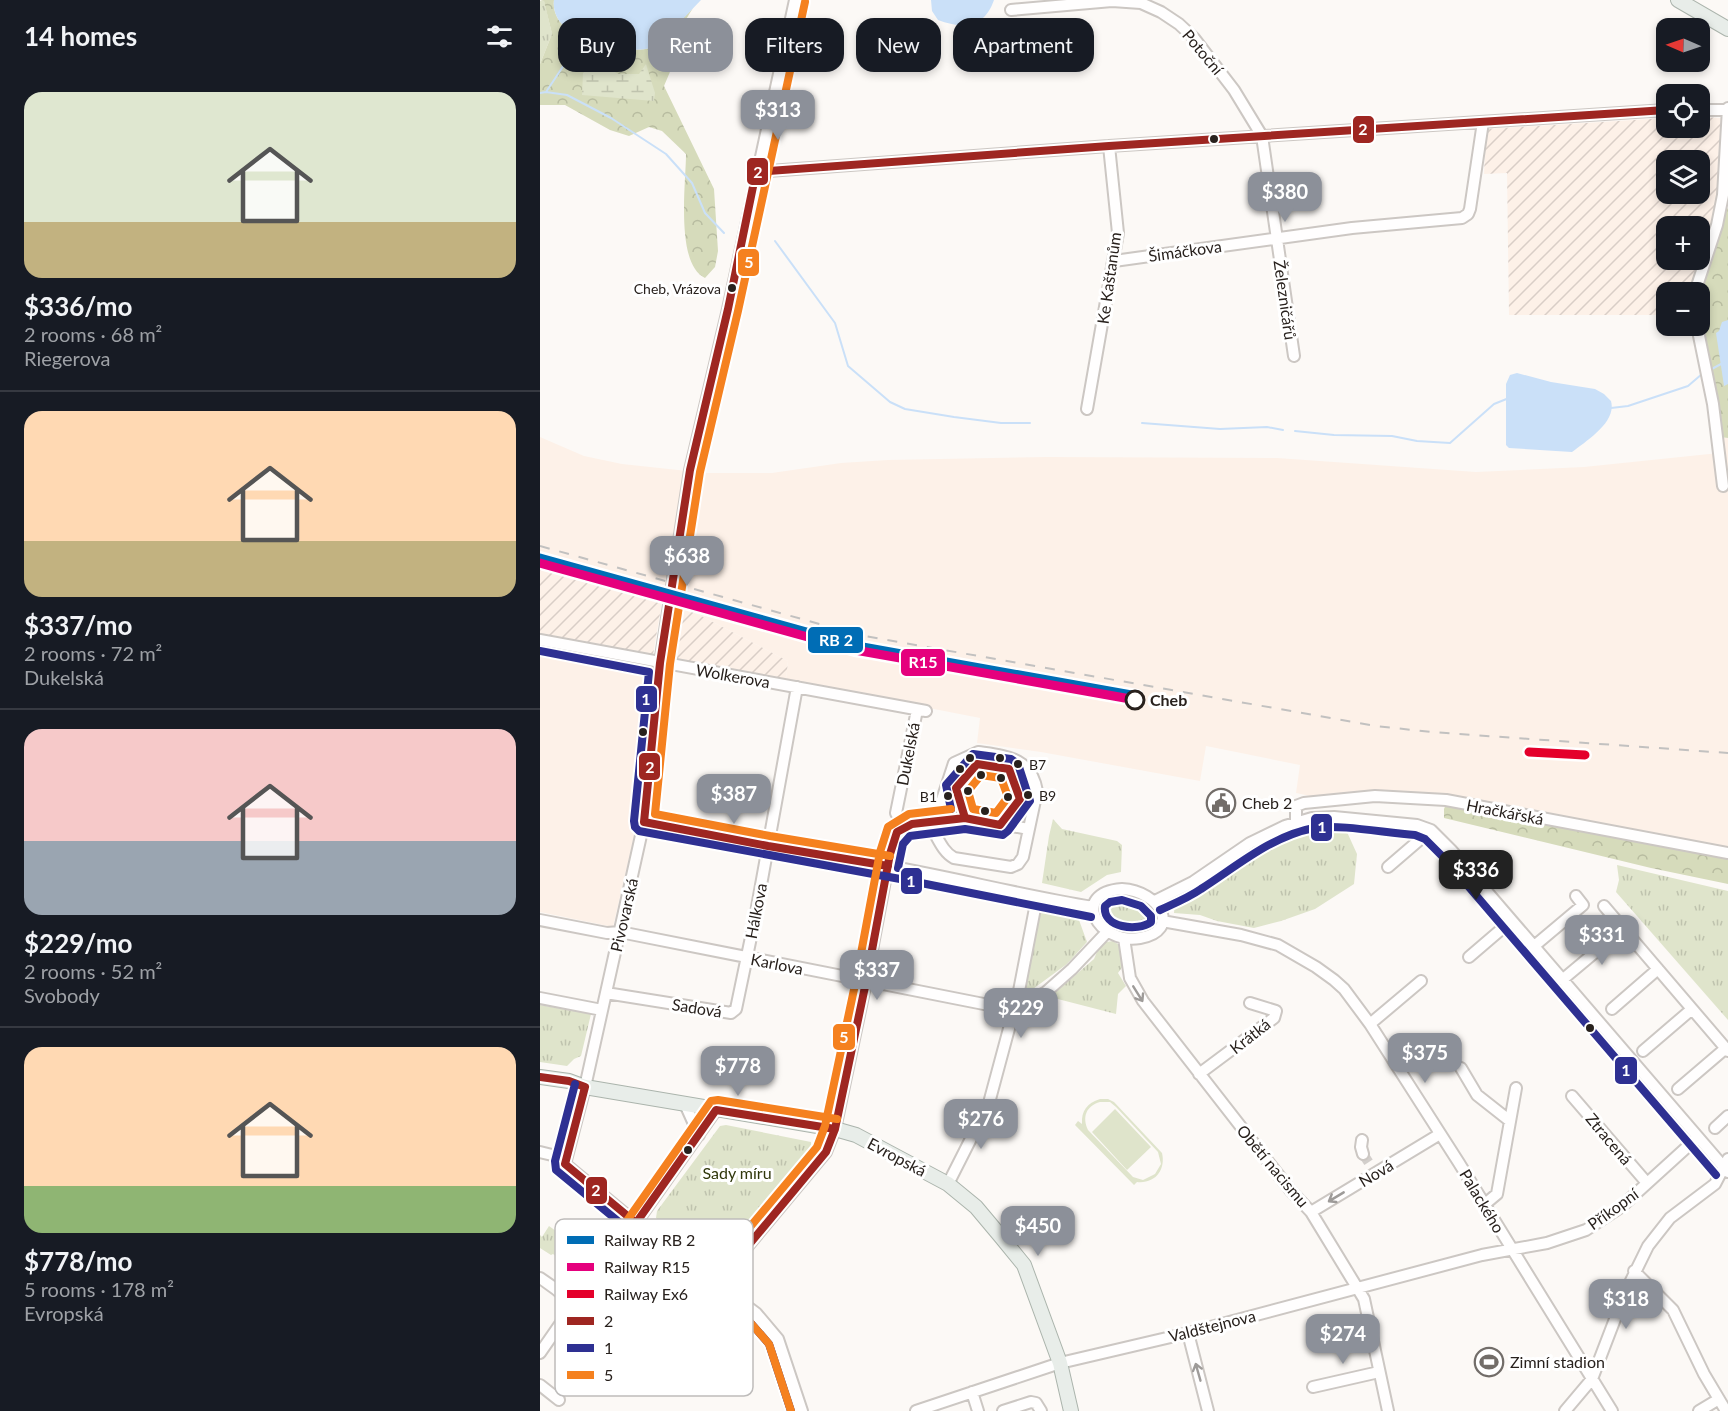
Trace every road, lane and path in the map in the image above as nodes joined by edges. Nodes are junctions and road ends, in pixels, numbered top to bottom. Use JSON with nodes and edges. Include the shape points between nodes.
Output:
{"nodes":[{"id":1,"x":795,"y":0,"type":"edge"},
{"id":2,"x":1678,"y":0,"type":"edge"},
{"id":3,"x":1139,"y":1,"type":"edge"},
{"id":4,"x":1011,"y":10,"type":"dead end"},
{"id":5,"x":1728,"y":29,"type":"edge"},
{"id":6,"x":1727,"y":109,"type":"edge"},
{"id":7,"x":1710,"y":110,"type":"edge"},
{"id":8,"x":1656,"y":111,"type":"edge"},
{"id":9,"x":1483,"y":122,"type":"junction"},
{"id":10,"x":1262,"y":136,"type":"junction"},
{"id":11,"x":1109,"y":146,"type":"junction"},
{"id":12,"x":756,"y":172,"type":"junction"},
{"id":13,"x":1276,"y":238,"type":"junction"},
{"id":14,"x":1114,"y":261,"type":"junction"},
{"id":15,"x":1698,"y":282,"type":"edge"},
{"id":16,"x":1699,"y":336,"type":"edge"},
{"id":17,"x":1294,"y":356,"type":"dead end"},
{"id":18,"x":1087,"y":409,"type":"dead end"},
{"id":19,"x":1723,"y":486,"type":"dead end"},
{"id":20,"x":540,"y":640,"type":"edge"},
{"id":21,"x":660,"y":663,"type":"junction"},
{"id":22,"x":797,"y":687,"type":"junction"},
{"id":23,"x":921,"y":710,"type":"joint"},
{"id":24,"x":965,"y":818,"type":"junction"},
{"id":25,"x":644,"y":822,"type":"junction"},
{"id":26,"x":1296,"y":822,"type":"junction"},
{"id":27,"x":928,"y":823,"type":"junction"},
{"id":28,"x":1000,"y":825,"type":"junction"},
{"id":29,"x":904,"y":827,"type":"junction"},
{"id":30,"x":1029,"y":829,"type":"junction"},
{"id":31,"x":1431,"y":830,"type":"junction"},
{"id":32,"x":768,"y":846,"type":"junction"},
{"id":33,"x":1728,"y":853,"type":"edge"},
{"id":34,"x":888,"y":866,"type":"junction"},
{"id":35,"x":1388,"y":867,"type":"dead end"},
{"id":36,"x":1576,"y":896,"type":"dead end"},
{"id":37,"x":1037,"y":898,"type":"junction"},
{"id":38,"x":1155,"y":901,"type":"junction"},
{"id":39,"x":1604,"y":906,"type":"dead end"},
{"id":40,"x":1093,"y":907,"type":"junction"},
{"id":41,"x":540,"y":920,"type":"edge"},
{"id":42,"x":1162,"y":921,"type":"junction"},
{"id":43,"x":1511,"y":921,"type":"junction"},
{"id":44,"x":1623,"y":929,"type":"junction"},
{"id":45,"x":620,"y":932,"type":"junction"},
{"id":46,"x":1107,"y":932,"type":"junction"},
{"id":47,"x":1124,"y":938,"type":"junction"},
{"id":48,"x":1533,"y":947,"type":"junction"},
{"id":49,"x":1469,"y":957,"type":"dead end"},
{"id":50,"x":746,"y":958,"type":"junction"},
{"id":51,"x":1658,"y":969,"type":"junction"},
{"id":52,"x":1562,"y":980,"type":"junction"},
{"id":53,"x":1421,"y":981,"type":"dead end"},
{"id":54,"x":866,"y":982,"type":"junction"},
{"id":55,"x":606,"y":993,"type":"junction"},
{"id":56,"x":1017,"y":996,"type":"dead end"},
{"id":57,"x":540,"y":998,"type":"edge"},
{"id":58,"x":1250,"y":1003,"type":"dead end"},
{"id":59,"x":1612,"y":1009,"type":"dead end"},
{"id":60,"x":1692,"y":1009,"type":"junction"},
{"id":61,"x":602,"y":1010,"type":"junction"},
{"id":62,"x":1014,"y":1010,"type":"junction"},
{"id":63,"x":1370,"y":1024,"type":"junction"},
{"id":64,"x":1727,"y":1050,"type":"edge"},
{"id":65,"x":1644,"y":1051,"type":"dead end"},
{"id":66,"x":1461,"y":1068,"type":"dead end"},
{"id":67,"x":1199,"y":1074,"type":"junction"},
{"id":68,"x":540,"y":1077,"type":"edge"},
{"id":69,"x":540,"y":1086,"type":"edge"},
{"id":70,"x":585,"y":1087,"type":"junction"},
{"id":71,"x":1516,"y":1088,"type":"dead end"},
{"id":72,"x":1678,"y":1089,"type":"dead end"},
{"id":73,"x":1572,"y":1095,"type":"dead end"},
{"id":74,"x":685,"y":1104,"type":"junction"},
{"id":75,"x":716,"y":1110,"type":"junction"},
{"id":76,"x":1728,"y":1116,"type":"edge"},
{"id":77,"x":1510,"y":1121,"type":"junction"},
{"id":78,"x":1714,"y":1128,"type":"dead end"},
{"id":79,"x":835,"y":1129,"type":"junction"},
{"id":80,"x":1440,"y":1134,"type":"junction"},
{"id":81,"x":699,"y":1135,"type":"junction"},
{"id":82,"x":1697,"y":1138,"type":"junction"},
{"id":83,"x":1362,"y":1140,"type":"dead end"},
{"id":84,"x":540,"y":1152,"type":"edge"},
{"id":85,"x":1363,"y":1154,"type":"tunnel mouth"},
{"id":86,"x":565,"y":1164,"type":"junction"},
{"id":87,"x":1727,"y":1166,"type":"edge"},
{"id":88,"x":1647,"y":1183,"type":"junction"},
{"id":89,"x":948,"y":1184,"type":"junction"},
{"id":90,"x":1485,"y":1204,"type":"junction"},
{"id":91,"x":1311,"y":1212,"type":"junction"},
{"id":92,"x":631,"y":1219,"type":"edge"},
{"id":93,"x":639,"y":1219,"type":"edge"},
{"id":94,"x":753,"y":1240,"type":"edge"},
{"id":95,"x":1512,"y":1249,"type":"junction"},
{"id":96,"x":1634,"y":1271,"type":"junction"},
{"id":97,"x":540,"y":1278,"type":"edge"},
{"id":98,"x":555,"y":1287,"type":"edge"},
{"id":99,"x":1358,"y":1288,"type":"junction"},
{"id":100,"x":753,"y":1311,"type":"edge"},
{"id":101,"x":555,"y":1331,"type":"edge"},
{"id":102,"x":1188,"y":1333,"type":"junction"},
{"id":103,"x":540,"y":1353,"type":"edge"},
{"id":104,"x":1060,"y":1363,"type":"junction"},
{"id":105,"x":1380,"y":1372,"type":"junction"},
{"id":106,"x":1592,"y":1379,"type":"junction"},
{"id":107,"x":540,"y":1385,"type":"edge"},
{"id":108,"x":1313,"y":1387,"type":"dead end"},
{"id":109,"x":972,"y":1392,"type":"junction"},
{"id":110,"x":1719,"y":1399,"type":"junction"},
{"id":111,"x":559,"y":1400,"type":"dead end"},
{"id":112,"x":929,"y":1409,"type":"edge"},
{"id":113,"x":802,"y":1411,"type":"edge"},
{"id":114,"x":916,"y":1411,"type":"edge"},
{"id":115,"x":978,"y":1411,"type":"edge"},
{"id":116,"x":1003,"y":1411,"type":"edge"},
{"id":117,"x":1041,"y":1411,"type":"edge"},
{"id":118,"x":1071,"y":1411,"type":"edge"},
{"id":119,"x":1208,"y":1411,"type":"edge"},
{"id":120,"x":1388,"y":1411,"type":"edge"},
{"id":121,"x":1565,"y":1411,"type":"edge"},
{"id":122,"x":1612,"y":1411,"type":"edge"},
{"id":123,"x":1699,"y":1411,"type":"edge"},
{"id":124,"x":1726,"y":1411,"type":"edge"}],
"edges":[{"from":1,"to":12,"type":"street","name":"Pivovarská"},
{"from":2,"to":5,"type":"main road"},
{"from":3,"to":4,"type":"street","name":"Potoční"},
{"from":3,"to":10,"type":"street","name":"Potoční","via":[[1179,24],[1194,38],[1234,90]]},
{"from":6,"to":7,"type":"street"},
{"from":6,"to":15,"type":"street","via":[[1723,195]]},
{"from":8,"to":9,"type":"street"},
{"from":9,"to":10,"type":"street"},
{"from":9,"to":13,"type":"street","name":"Šimáčkova","via":[[1468,214],[1462,218]]},
{"from":10,"to":11,"type":"street"},
{"from":10,"to":13,"type":"street","name":"Železničářů"},
{"from":11,"to":12,"type":"street"},
{"from":11,"to":14,"type":"street","name":"Ke Kaštanům","via":[[1118,233]]},
{"from":12,"to":21,"type":"street","name":"Pivovarská","via":[[690,470]]},
{"from":13,"to":14,"type":"street","name":"Šimáčkova"},
{"from":13,"to":17,"type":"street","name":"Železničářů"},
{"from":14,"to":18,"type":"street","name":"Ke Kaštanům"},
{"from":16,"to":19,"type":"street","via":[[1713,404]]},
{"from":20,"to":21,"type":"street","name":"Wolkerova"},
{"from":21,"to":22,"type":"street","name":"Wolkerova"},
{"from":21,"to":25,"type":"street","name":"Pivovarská"},
{"from":22,"to":23,"type":"street","name":"Wolkerova"},
{"from":22,"to":32,"type":"street","name":"Hálkova"},
{"from":23,"to":29,"type":"street","name":"Dukelská","via":[[896,813]]},
{"from":24,"to":27,"type":"street"},
{"from":24,"to":28,"type":"street"},
{"from":24,"to":28,"type":"street","via":[[956,788],[976,764],[1008,769],[1020,799]]},
{"from":25,"to":32,"type":"street"},
{"from":25,"to":45,"type":"street","name":"Pivovarská"},
{"from":26,"to":31,"type":"street","via":[[1334,817],[1406,823]]},
{"from":26,"to":33,"type":"street","name":"Hračkářská","via":[[1296,806],[1304,802],[1375,796],[1446,800]]},
{"from":26,"to":38,"type":"street","via":[[1250,843],[1193,882]]},
{"from":27,"to":29,"type":"street"},
{"from":27,"to":30,"type":"street","via":[[942,848],[954,858],[1007,867],[1022,859]]},
{"from":27,"to":30,"type":"street","via":[[939,809],[954,763],[978,752],[1013,758],[1032,777],[1036,791]]},
{"from":28,"to":30,"type":"street"},
{"from":29,"to":34,"type":"street","via":[[894,839]]},
{"from":31,"to":35,"type":"street"},
{"from":31,"to":43,"type":"street"},
{"from":32,"to":34,"type":"street"},
{"from":32,"to":50,"type":"street","name":"Hálkova"},
{"from":34,"to":37,"type":"street"},
{"from":34,"to":54,"type":"street"},
{"from":36,"to":48,"type":"street","via":[[1583,904]]},
{"from":37,"to":40,"type":"street"},
{"from":37,"to":56,"type":"street"},
{"from":38,"to":40,"type":"street","via":[[1138,891],[1117,889],[1101,895]]},
{"from":38,"to":42,"type":"street"},
{"from":39,"to":44,"type":"street"},
{"from":40,"to":46,"type":"street","via":[[1096,921]]},
{"from":41,"to":45,"type":"street","name":"Karlova"},
{"from":42,"to":47,"type":"street","via":[[1151,935]]},
{"from":42,"to":63,"type":"street","name":"Palackého","via":[[1278,945],[1334,980]]},
{"from":43,"to":48,"type":"street"},
{"from":43,"to":49,"type":"street"},
{"from":44,"to":51,"type":"street"},
{"from":44,"to":52,"type":"street"},
{"from":45,"to":50,"type":"street","name":"Karlova"},
{"from":45,"to":55,"type":"street","name":"Pivovarská"},
{"from":46,"to":47,"type":"street"},
{"from":46,"to":62,"type":"street","via":[[1046,992]]},
{"from":47,"to":67,"type":"street","name":"Obětí nacismu","one_way":true,"via":[[1127,968],[1134,987]]},
{"from":48,"to":52,"type":"street"},
{"from":50,"to":54,"type":"street","name":"Karlova"},
{"from":50,"to":55,"type":"street","name":"Sadová","via":[[736,1009],[731,1013]]},
{"from":51,"to":59,"type":"street"},
{"from":51,"to":60,"type":"street"},
{"from":52,"to":82,"type":"street"},
{"from":53,"to":63,"type":"street"},
{"from":54,"to":62,"type":"street","name":"Karlova"},
{"from":54,"to":79,"type":"street"},
{"from":55,"to":61,"type":"street","name":"Pivovarská"},
{"from":57,"to":61,"type":"street"},
{"from":58,"to":67,"type":"street","name":"Krátká","via":[[1276,1011],[1274,1018]]},
{"from":60,"to":64,"type":"street"},
{"from":60,"to":65,"type":"street"},
{"from":61,"to":70,"type":"street","name":"Pivovarská"},
{"from":62,"to":89,"type":"street","via":[[989,1103]]},
{"from":63,"to":80,"type":"street","name":"Palackého"},
{"from":64,"to":72,"type":"street"},
{"from":66,"to":77,"type":"street","via":[[1477,1095]]},
{"from":67,"to":91,"type":"street","name":"Obětí nacismu"},
{"from":68,"to":70,"type":"main road","name":"Evropská"},
{"from":69,"to":70,"type":"main road","name":"Evropská","via":[[571,1091]]},
{"from":70,"to":74,"type":"main road","name":"Evropská"},
{"from":70,"to":86,"type":"street","name":"Pivovarská"},
{"from":71,"to":77,"type":"street"},
{"from":73,"to":88,"type":"street","name":"Ztracená"},
{"from":74,"to":75,"type":"main road","name":"Evropská"},
{"from":74,"to":81,"type":"street"},
{"from":75,"to":79,"type":"main road","name":"Evropská"},
{"from":75,"to":81,"type":"street"},
{"from":76,"to":78,"type":"street"},
{"from":77,"to":90,"type":"street","via":[[1497,1194]]},
{"from":79,"to":89,"type":"main road","name":"Evropská","via":[[856,1135]]},
{"from":79,"to":94,"type":"street","via":[[826,1152]]},
{"from":80,"to":90,"type":"street","name":"Palackého"},
{"from":80,"to":91,"type":"street","name":"Nová","one_way":true,"via":[[1373,1170]]},
{"from":81,"to":93,"type":"street"},
{"from":82,"to":87,"type":"street"},
{"from":82,"to":88,"type":"street","name":"Příkopní"},
{"from":83,"to":85,"type":"street"},
{"from":84,"to":86,"type":"street"},
{"from":86,"to":92,"type":"street"},
{"from":87,"to":96,"type":"street","via":[[1715,1184],[1670,1218]]},
{"from":88,"to":95,"type":"street","name":"Příkopní","via":[[1621,1207],[1586,1230]]},
{"from":89,"to":104,"type":"main road","name":"Evropská","via":[[976,1207],[1024,1265]]},
{"from":90,"to":95,"type":"street","name":"Palackého"},
{"from":91,"to":99,"type":"street","name":"Obětí nacismu"},
{"from":95,"to":99,"type":"street","name":"Valdštejnova"},
{"from":95,"to":106,"type":"street","name":"Palackého"},
{"from":96,"to":106,"type":"street"},
{"from":96,"to":110,"type":"street","via":[[1673,1310]]},
{"from":97,"to":98,"type":"street"},
{"from":99,"to":102,"type":"street","name":"Valdštejnova"},
{"from":99,"to":105,"type":"street","name":"Obětí nacismu","via":[[1364,1299]]},
{"from":100,"to":113,"type":"street","via":[[778,1339]]},
{"from":101,"to":103,"type":"street"},
{"from":102,"to":104,"type":"street","name":"Valdštejnova"},
{"from":119,"to":102,"type":"street","one_way":true},
{"from":104,"to":109,"type":"street","name":"Valdštejnova"},
{"from":104,"to":118,"type":"main road","name":"Evropská"},
{"from":105,"to":108,"type":"street"},
{"from":105,"to":120,"type":"street","name":"Obětí nacismu"},
{"from":106,"to":121,"type":"street"},
{"from":106,"to":122,"type":"street","name":"Palackého"},
{"from":107,"to":111,"type":"street"},
{"from":109,"to":112,"type":"street","name":"Valdštejnova"},
{"from":109,"to":115,"type":"street"},
{"from":110,"to":123,"type":"street"},
{"from":110,"to":124,"type":"street"},
{"from":112,"to":114,"type":"street","name":"Valdštejnova"},
{"from":116,"to":117,"type":"street","via":[[1031,1402]]}]}
